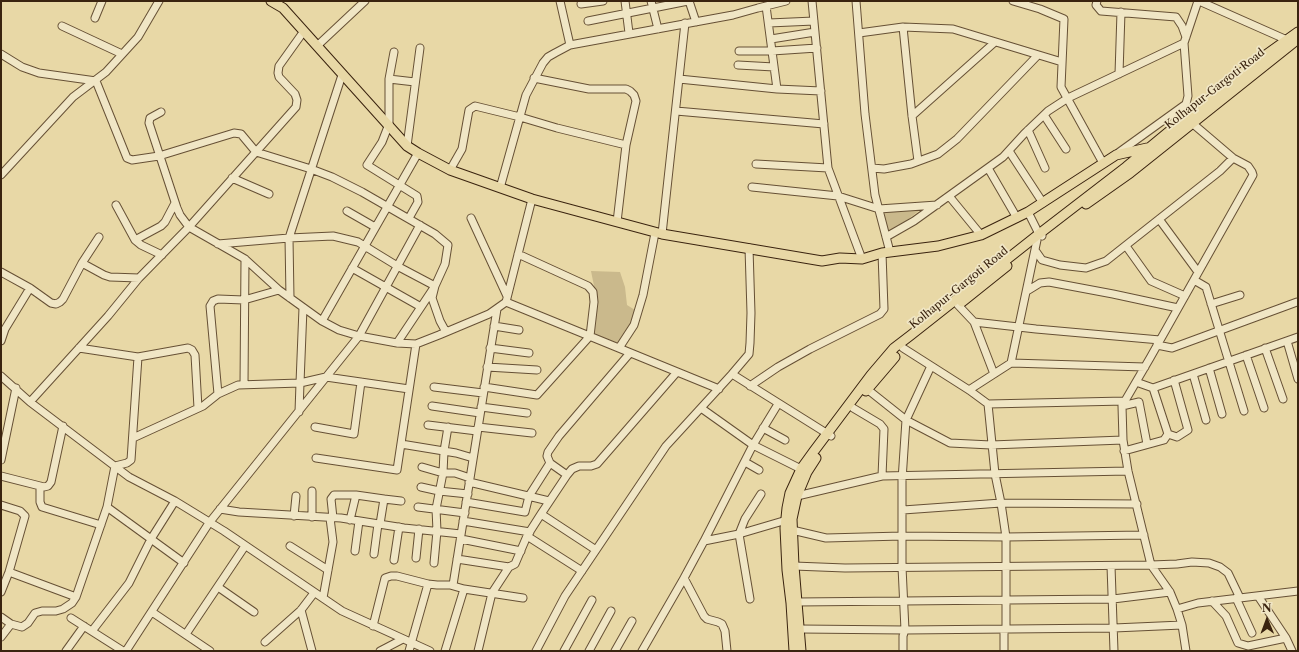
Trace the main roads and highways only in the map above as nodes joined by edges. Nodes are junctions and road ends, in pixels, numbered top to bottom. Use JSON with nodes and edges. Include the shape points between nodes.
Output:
{"nodes":[{"id":1,"x":271,"y":1,"type":"edge"},
{"id":2,"x":1298,"y":32,"type":"edge"},
{"id":3,"x":1298,"y":39,"type":"edge"},
{"id":4,"x":1190,"y":119,"type":"junction"},
{"id":5,"x":1147,"y":148,"type":"junction"},
{"id":6,"x":1039,"y":237,"type":"junction"},
{"id":7,"x":829,"y":434,"type":"junction"},
{"id":8,"x":804,"y":471,"type":"junction"},
{"id":9,"x":789,"y":520,"type":"junction"},
{"id":10,"x":794,"y":651,"type":"edge"},
{"id":11,"x":801,"y":651,"type":"edge"}],
"edges":[{"from":1,"to":5,"type":"main road","via":[[283,8],[407,146],[418,153],[450,170],[532,199],[659,233],[822,260],[862,259],[938,246],[981,235],[1028,212],[1116,155]]},
{"from":2,"to":4,"type":"main road"},
{"from":3,"to":4,"type":"main road","name":"Kolhapur-Gargoti Road"},
{"from":4,"to":5,"type":"main road"},
{"from":4,"to":6,"type":"main road","name":"Kolhapur-Gargoti Road","via":[[1130,172]]},
{"from":5,"to":6,"type":"main road"},
{"from":6,"to":7,"type":"main road","name":"Kolhapur-Gargoti Road","via":[[996,275],[903,348]]},
{"from":6,"to":7,"type":"main road","via":[[894,348],[871,375]]},
{"from":7,"to":8,"type":"main road"},
{"from":8,"to":9,"type":"main road"},
{"from":8,"to":9,"type":"main road","via":[[790,493]]},
{"from":9,"to":10,"type":"main road","via":[[787,570]]},
{"from":9,"to":11,"type":"main road","via":[[792,530]]}]}
